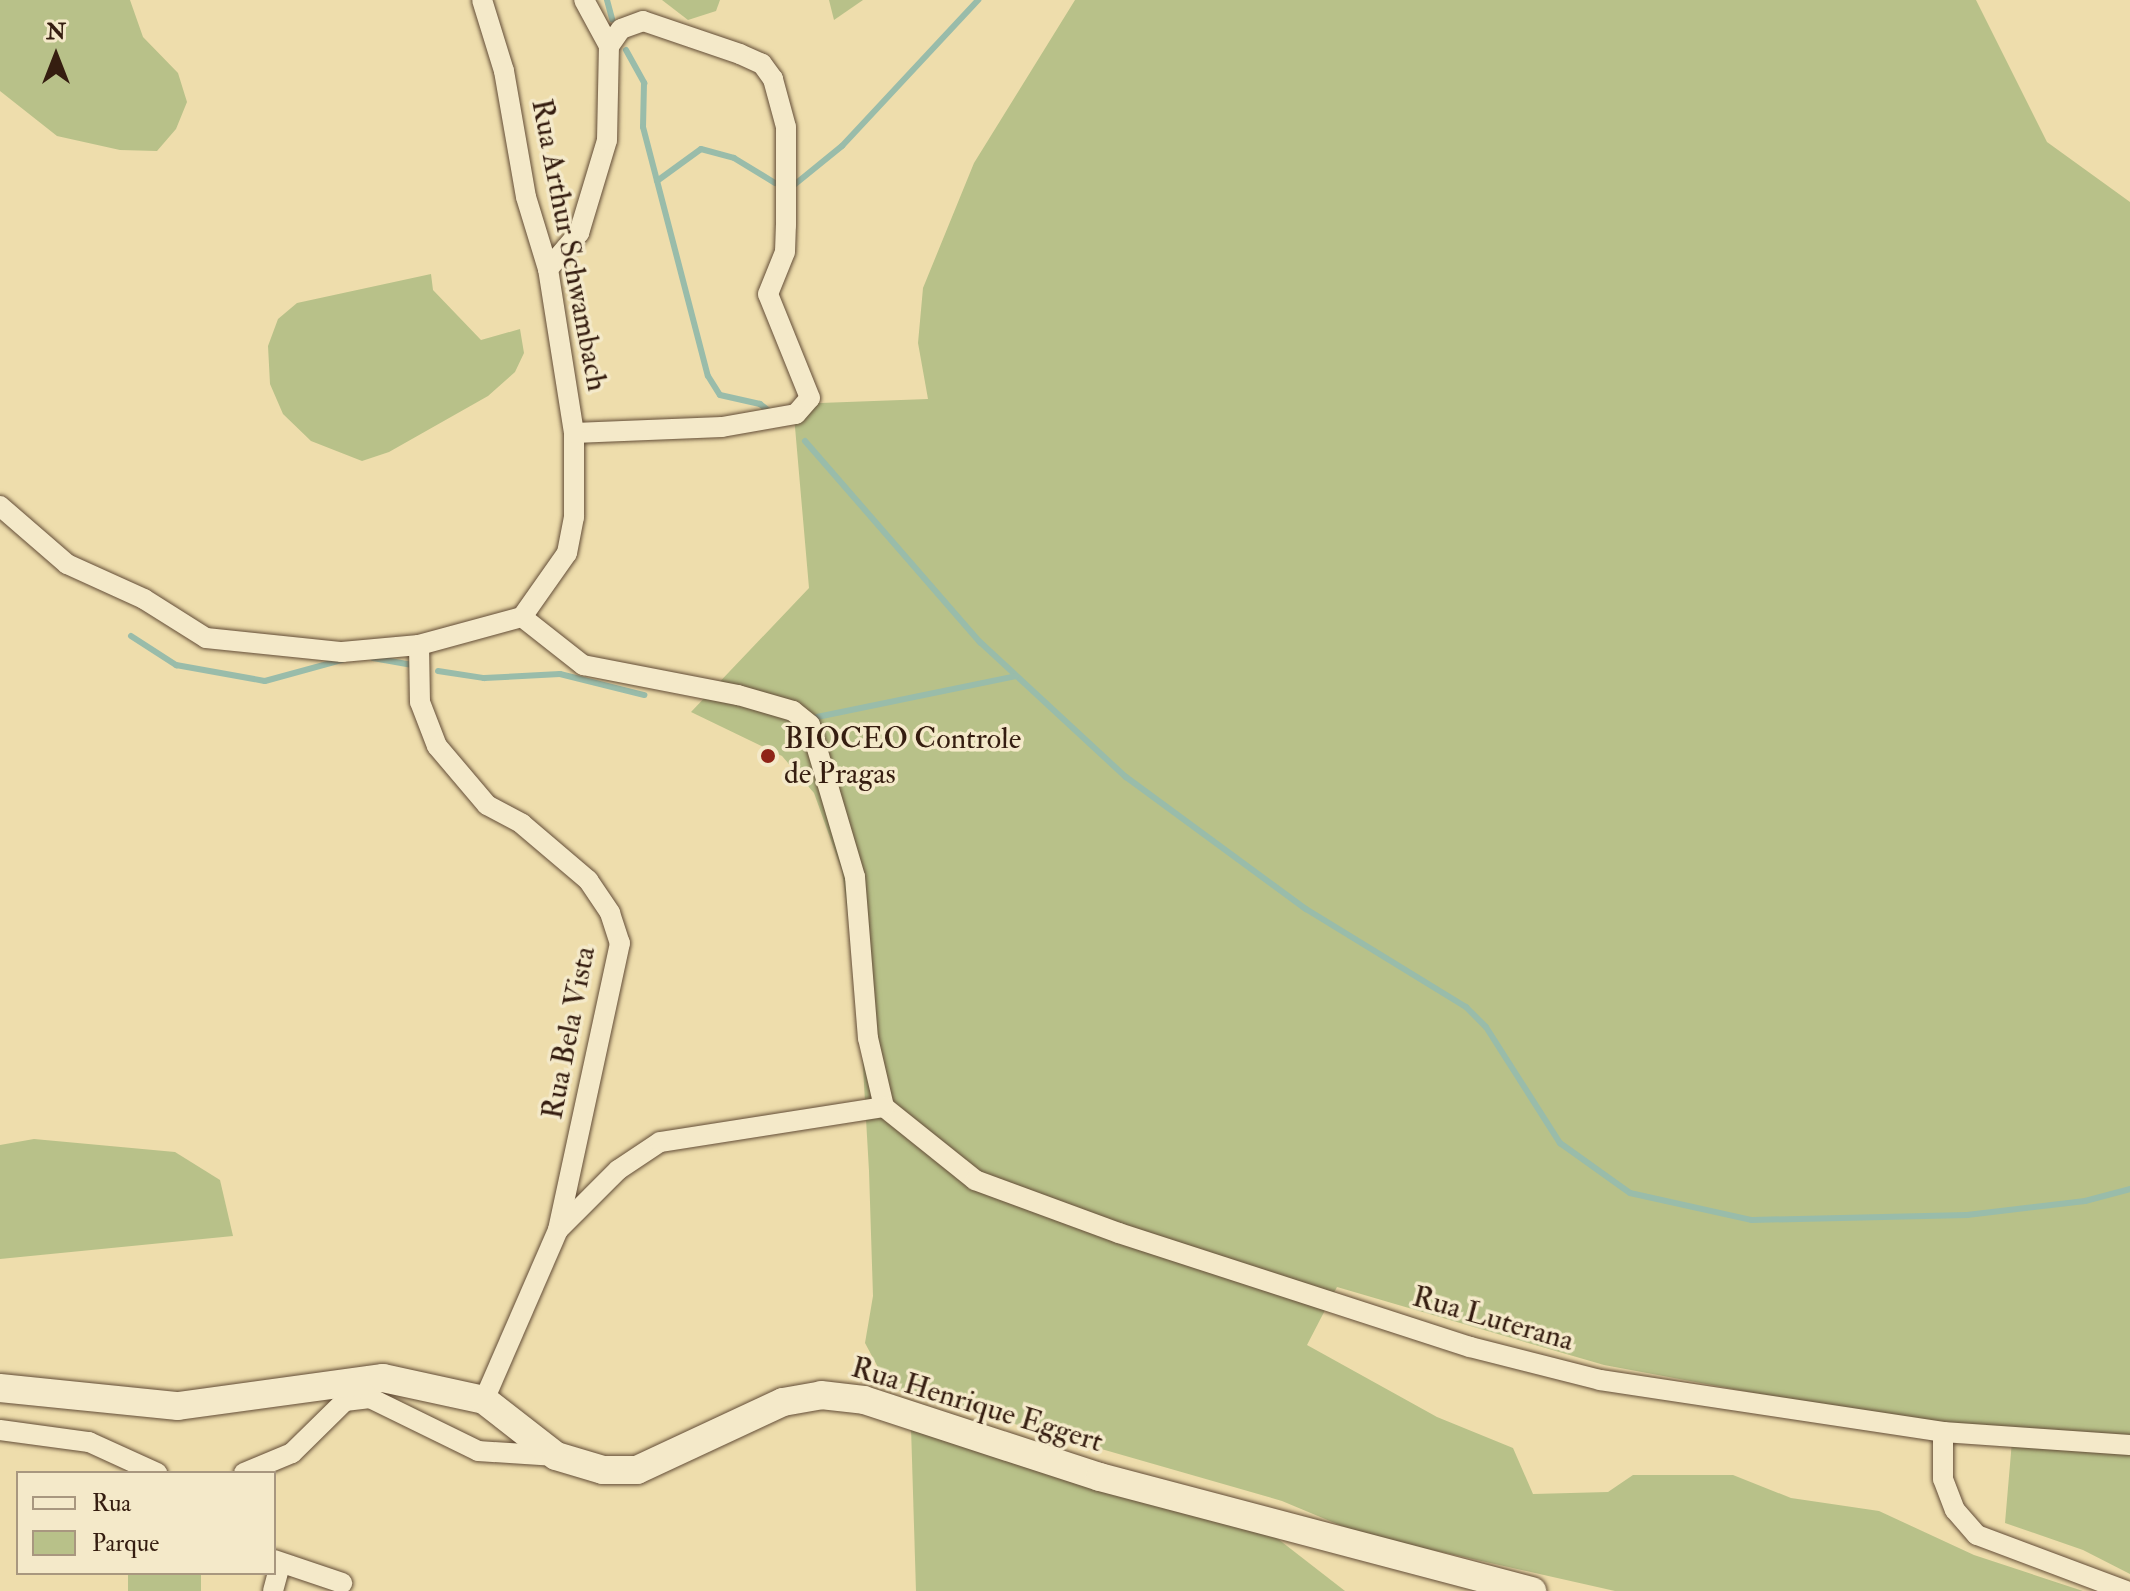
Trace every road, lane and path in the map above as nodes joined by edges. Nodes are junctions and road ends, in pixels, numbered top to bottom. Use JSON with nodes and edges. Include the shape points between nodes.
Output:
{"nodes":[{"id":1,"x":482,"y":0,"type":"edge"},
{"id":2,"x":584,"y":0,"type":"edge"},
{"id":3,"x":609,"y":46,"type":"junction"},
{"id":4,"x":548,"y":269,"type":"junction"},
{"id":5,"x":574,"y":433,"type":"junction"},
{"id":6,"x":0,"y":506,"type":"edge"},
{"id":7,"x":522,"y":617,"type":"junction"},
{"id":8,"x":419,"y":645,"type":"junction"},
{"id":9,"x":884,"y":1107,"type":"junction"},
{"id":10,"x":558,"y":1230,"type":"junction"},
{"id":11,"x":0,"y":1388,"type":"edge"},
{"id":12,"x":484,"y":1400,"type":"junction"},
{"id":13,"x":0,"y":1430,"type":"edge"},
{"id":14,"x":1943,"y":1432,"type":"junction"},
{"id":15,"x":2130,"y":1445,"type":"edge"},
{"id":16,"x":556,"y":1456,"type":"junction"},
{"id":17,"x":153,"y":1471,"type":"edge"},
{"id":18,"x":249,"y":1471,"type":"edge"},
{"id":19,"x":277,"y":1562,"type":"edge"},
{"id":20,"x":342,"y":1583,"type":"dead end"},
{"id":21,"x":1532,"y":1591,"type":"edge"},
{"id":22,"x":2126,"y":1591,"type":"edge"}],
"edges":[{"from":1,"to":4,"type":"street","name":"Rua Arthur Schwambach","via":[[504,71],[526,197]]},
{"from":2,"to":3,"type":"street"},
{"from":3,"to":4,"type":"street","via":[[607,140],[579,233]]},
{"from":3,"to":5,"type":"street","via":[[621,29],[643,21],[740,54],[762,64],[773,79],[786,127],[786,225],[785,252],[768,294],[810,398],[796,414],[722,427]]},
{"from":4,"to":5,"type":"street","name":"Rua Arthur Schwambach"},
{"from":5,"to":7,"type":"street","name":"Rua Arthur Schwambach","via":[[574,517],[567,553]]},
{"from":6,"to":8,"type":"street","via":[[67,564],[144,599],[206,638],[342,652]]},
{"from":7,"to":8,"type":"street"},
{"from":7,"to":9,"type":"street","via":[[583,665],[738,695],[793,711],[810,725],[855,877],[868,1038]]},
{"from":8,"to":10,"type":"street","name":"Rua Bela Vista","via":[[420,702],[437,746],[487,805],[522,824],[588,880],[610,913],[620,943]]},
{"from":9,"to":10,"type":"street","via":[[660,1142],[618,1170]]},
{"from":9,"to":14,"type":"street","name":"Rua Luterana","via":[[975,1180],[1119,1233],[1470,1347],[1600,1380]]},
{"from":10,"to":12,"type":"street","name":"Rua Bela Vista"},
{"from":11,"to":12,"type":"street","name":"Rua Henrique Eggert","via":[[178,1406],[383,1378]]},
{"from":12,"to":16,"type":"street","name":"Rua Henrique Eggert"},
{"from":13,"to":17,"type":"street","via":[[89,1442]]},
{"from":14,"to":15,"type":"street","name":"Rua Luterana"},
{"from":14,"to":22,"type":"street","via":[[1943,1479],[1955,1510],[1977,1535]]},
{"from":16,"to":18,"type":"street","via":[[478,1451],[370,1398],[345,1401],[292,1453]]},
{"from":16,"to":21,"type":"street","name":"Rua Henrique Eggert","via":[[603,1470],[637,1470],[783,1402],[821,1395],[864,1400],[1100,1477]]},
{"from":19,"to":20,"type":"street"}]}
